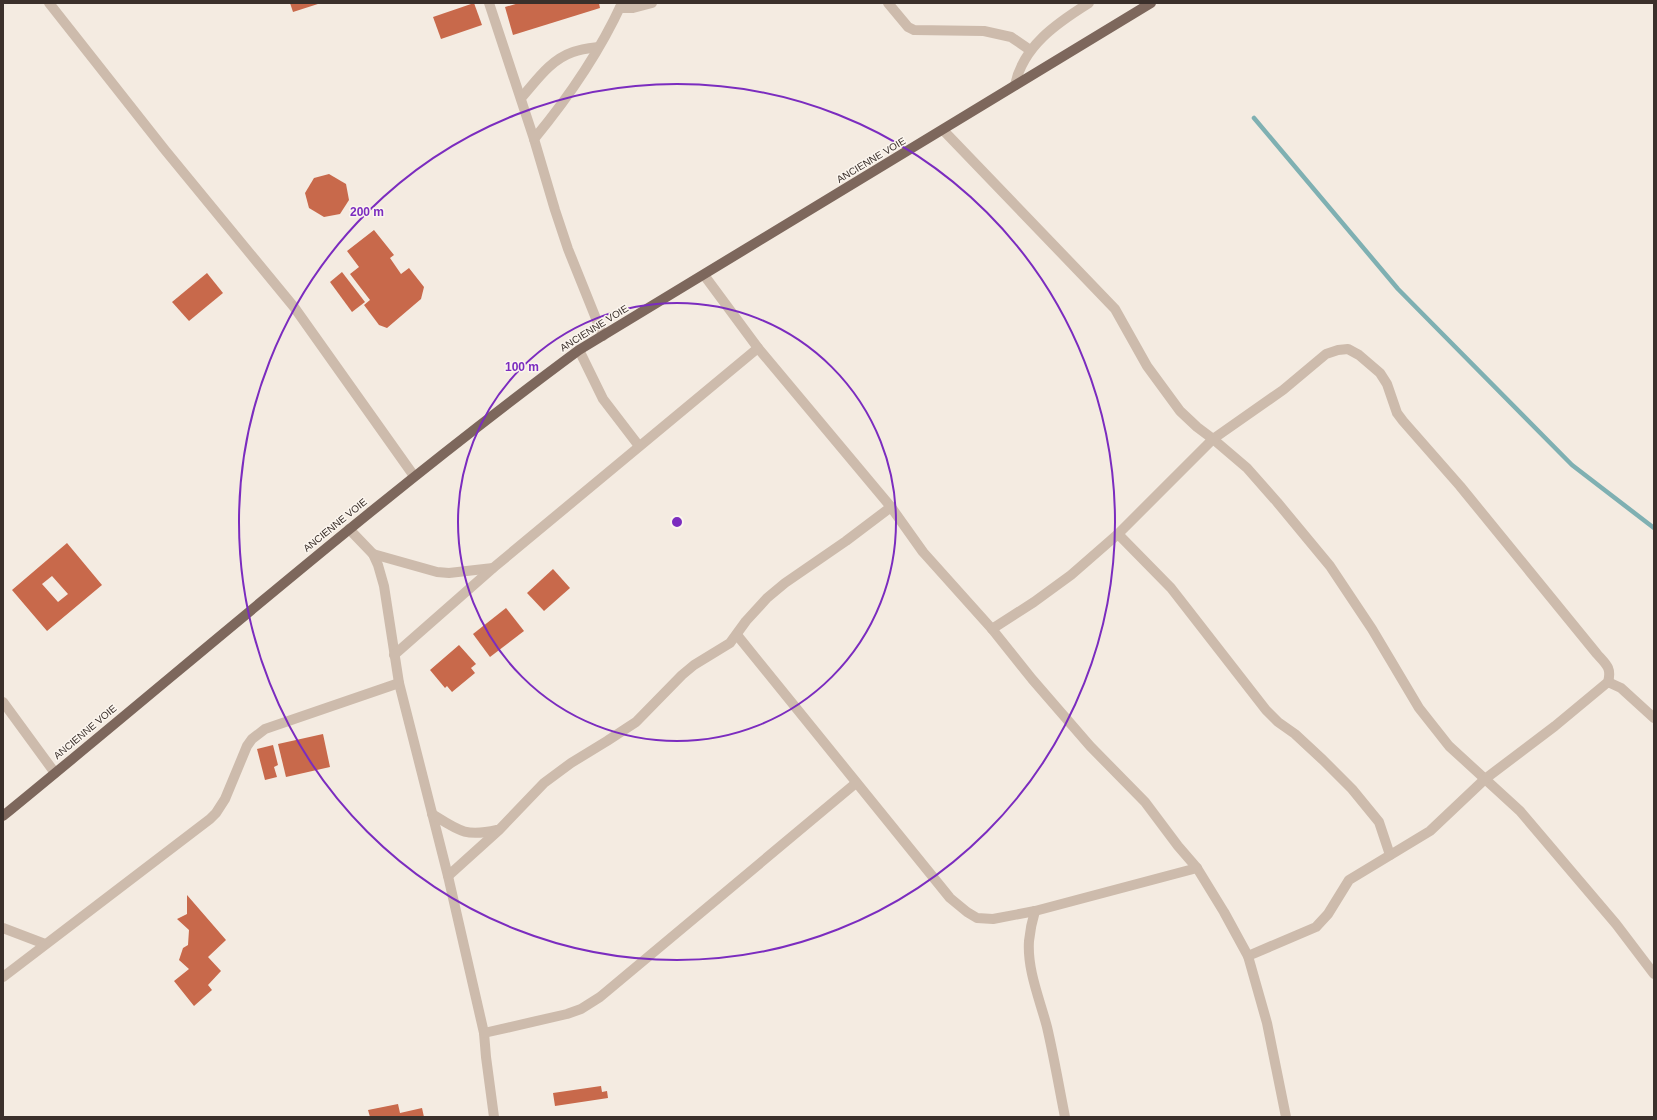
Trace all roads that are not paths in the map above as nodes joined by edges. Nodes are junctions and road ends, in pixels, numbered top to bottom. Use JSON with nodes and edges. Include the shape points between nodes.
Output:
{"nodes":[{"id":1,"x":49,"y":3,"type":"edge"},
{"id":2,"x":489,"y":3,"type":"edge"},
{"id":3,"x":652,"y":3,"type":"edge"},
{"id":4,"x":888,"y":3,"type":"edge"},
{"id":5,"x":1089,"y":3,"type":"edge"},
{"id":6,"x":1151,"y":3,"type":"edge"},
{"id":7,"x":621,"y":6,"type":"edge"},
{"id":8,"x":598,"y":47,"type":"junction"},
{"id":9,"x":1030,"y":50,"type":"junction"},
{"id":10,"x":1015,"y":85,"type":"junction"},
{"id":11,"x":521,"y":98,"type":"junction"},
{"id":12,"x":943,"y":130,"type":"junction"},
{"id":13,"x":534,"y":139,"type":"junction"},
{"id":14,"x":704,"y":275,"type":"junction"},
{"id":15,"x":603,"y":336,"type":"junction"},
{"id":16,"x":758,"y":348,"type":"junction"},
{"id":17,"x":579,"y":350,"type":"junction"},
{"id":18,"x":1213,"y":439,"type":"junction"},
{"id":19,"x":639,"y":446,"type":"junction"},
{"id":20,"x":414,"y":476,"type":"junction"},
{"id":21,"x":891,"y":507,"type":"junction"},
{"id":22,"x":349,"y":529,"type":"junction"},
{"id":23,"x":1118,"y":534,"type":"junction"},
{"id":24,"x":373,"y":554,"type":"junction"},
{"id":25,"x":493,"y":568,"type":"junction"},
{"id":26,"x":992,"y":629,"type":"junction"},
{"id":27,"x":737,"y":635,"type":"junction"},
{"id":28,"x":394,"y":656,"type":"junction"},
{"id":29,"x":1608,"y":682,"type":"junction"},
{"id":30,"x":399,"y":683,"type":"junction"},
{"id":31,"x":3,"y":702,"type":"edge"},
{"id":32,"x":1654,"y":718,"type":"edge"},
{"id":33,"x":55,"y":773,"type":"junction"},
{"id":34,"x":1485,"y":779,"type":"junction"},
{"id":35,"x":856,"y":782,"type":"junction"},
{"id":36,"x":432,"y":814,"type":"junction"},
{"id":37,"x":3,"y":816,"type":"edge"},
{"id":38,"x":499,"y":830,"type":"junction"},
{"id":39,"x":1390,"y":855,"type":"junction"},
{"id":40,"x":1197,"y":868,"type":"junction"},
{"id":41,"x":448,"y":876,"type":"junction"},
{"id":42,"x":1035,"y":911,"type":"junction"},
{"id":43,"x":3,"y":928,"type":"edge"},
{"id":44,"x":45,"y":944,"type":"junction"},
{"id":45,"x":1248,"y":956,"type":"junction"},
{"id":46,"x":1654,"y":974,"type":"edge"},
{"id":47,"x":3,"y":977,"type":"edge"},
{"id":48,"x":484,"y":1033,"type":"junction"},
{"id":49,"x":494,"y":1117,"type":"edge"},
{"id":50,"x":1064,"y":1117,"type":"edge"},
{"id":51,"x":1286,"y":1117,"type":"edge"}],
"edges":[{"from":1,"to":20,"type":"street","via":[[294,307]]},
{"from":2,"to":11,"type":"street"},
{"from":3,"to":7,"type":"street","via":[[633,8]]},
{"from":4,"to":9,"type":"street","via":[[908,27],[914,30],[984,31],[1011,37]]},
{"from":5,"to":9,"type":"street","via":[[1062,19]]},
{"from":6,"to":10,"type":"main road","name":"ANCIENNE VOIE"},
{"from":7,"to":8,"type":"street"},
{"from":8,"to":11,"type":"street","via":[[574,51],[555,60]]},
{"from":8,"to":13,"type":"street","via":[[558,110]]},
{"from":9,"to":10,"type":"street"},
{"from":10,"to":12,"type":"main road","name":"ANCIENNE VOIE"},
{"from":11,"to":13,"type":"street"},
{"from":12,"to":14,"type":"main road","name":"ANCIENNE VOIE"},
{"from":12,"to":18,"type":"street","via":[[1109,303],[1147,366],[1180,411]]},
{"from":13,"to":15,"type":"street","via":[[568,249]]},
{"from":14,"to":15,"type":"main road","name":"ANCIENNE VOIE"},
{"from":14,"to":16,"type":"street"},
{"from":15,"to":17,"type":"main road","name":"ANCIENNE VOIE"},
{"from":16,"to":19,"type":"street"},
{"from":16,"to":21,"type":"street"},
{"from":17,"to":19,"type":"street","via":[[603,399]]},
{"from":17,"to":20,"type":"main road","name":"ANCIENNE VOIE"},
{"from":18,"to":23,"type":"street"},
{"from":18,"to":29,"type":"street","via":[[1283,390],[1326,354],[1348,349],[1359,355],[1380,373],[1403,421],[1460,486],[1608,666]]},
{"from":18,"to":34,"type":"street","via":[[1247,468],[1330,566],[1372,629],[1419,708],[1454,752]]},
{"from":19,"to":25,"type":"street"},
{"from":20,"to":22,"type":"main road","name":"ANCIENNE VOIE"},
{"from":21,"to":26,"type":"street","via":[[923,552]]},
{"from":21,"to":27,"type":"street","via":[[785,583],[767,598]]},
{"from":22,"to":24,"type":"street"},
{"from":22,"to":33,"type":"main road","name":"ANCIENNE VOIE"},
{"from":23,"to":26,"type":"street","via":[[1071,575]]},
{"from":23,"to":39,"type":"street","via":[[1171,588],[1266,710],[1323,760],[1371,811],[1382,827]]},
{"from":24,"to":25,"type":"street","via":[[437,572]]},
{"from":24,"to":28,"type":"street","via":[[384,586]]},
{"from":25,"to":28,"type":"street"},
{"from":26,"to":40,"type":"street","via":[[1090,746],[1145,802]]},
{"from":27,"to":35,"type":"street"},
{"from":27,"to":38,"type":"street","via":[[730,643],[682,675],[636,722],[544,783]]},
{"from":28,"to":30,"type":"street"},
{"from":29,"to":32,"type":"street","via":[[1620,688]]},
{"from":29,"to":34,"type":"street"},
{"from":30,"to":36,"type":"street"},
{"from":30,"to":44,"type":"street","via":[[265,729],[247,746],[225,798],[210,819]]},
{"from":31,"to":33,"type":"street"},
{"from":33,"to":37,"type":"main road","name":"ANCIENNE VOIE"},
{"from":34,"to":39,"type":"street","via":[[1430,831]]},
{"from":34,"to":46,"type":"street","via":[[1520,811],[1616,924]]},
{"from":35,"to":42,"type":"street","via":[[950,898],[967,912],[977,918],[993,919]]},
{"from":35,"to":48,"type":"street","via":[[600,997],[567,1014]]},
{"from":36,"to":38,"type":"street","via":[[469,833],[481,834]]},
{"from":36,"to":41,"type":"street"},
{"from":38,"to":41,"type":"street"},
{"from":39,"to":45,"type":"street","via":[[1349,880],[1328,914],[1316,927]]},
{"from":40,"to":42,"type":"street"},
{"from":40,"to":45,"type":"street"},
{"from":41,"to":48,"type":"street"},
{"from":42,"to":50,"type":"street","via":[[1029,942],[1030,955],[1058,1076]]},
{"from":43,"to":44,"type":"street"},
{"from":44,"to":47,"type":"street"},
{"from":45,"to":51,"type":"street","via":[[1267,1023]]},
{"from":48,"to":49,"type":"street"}]}
